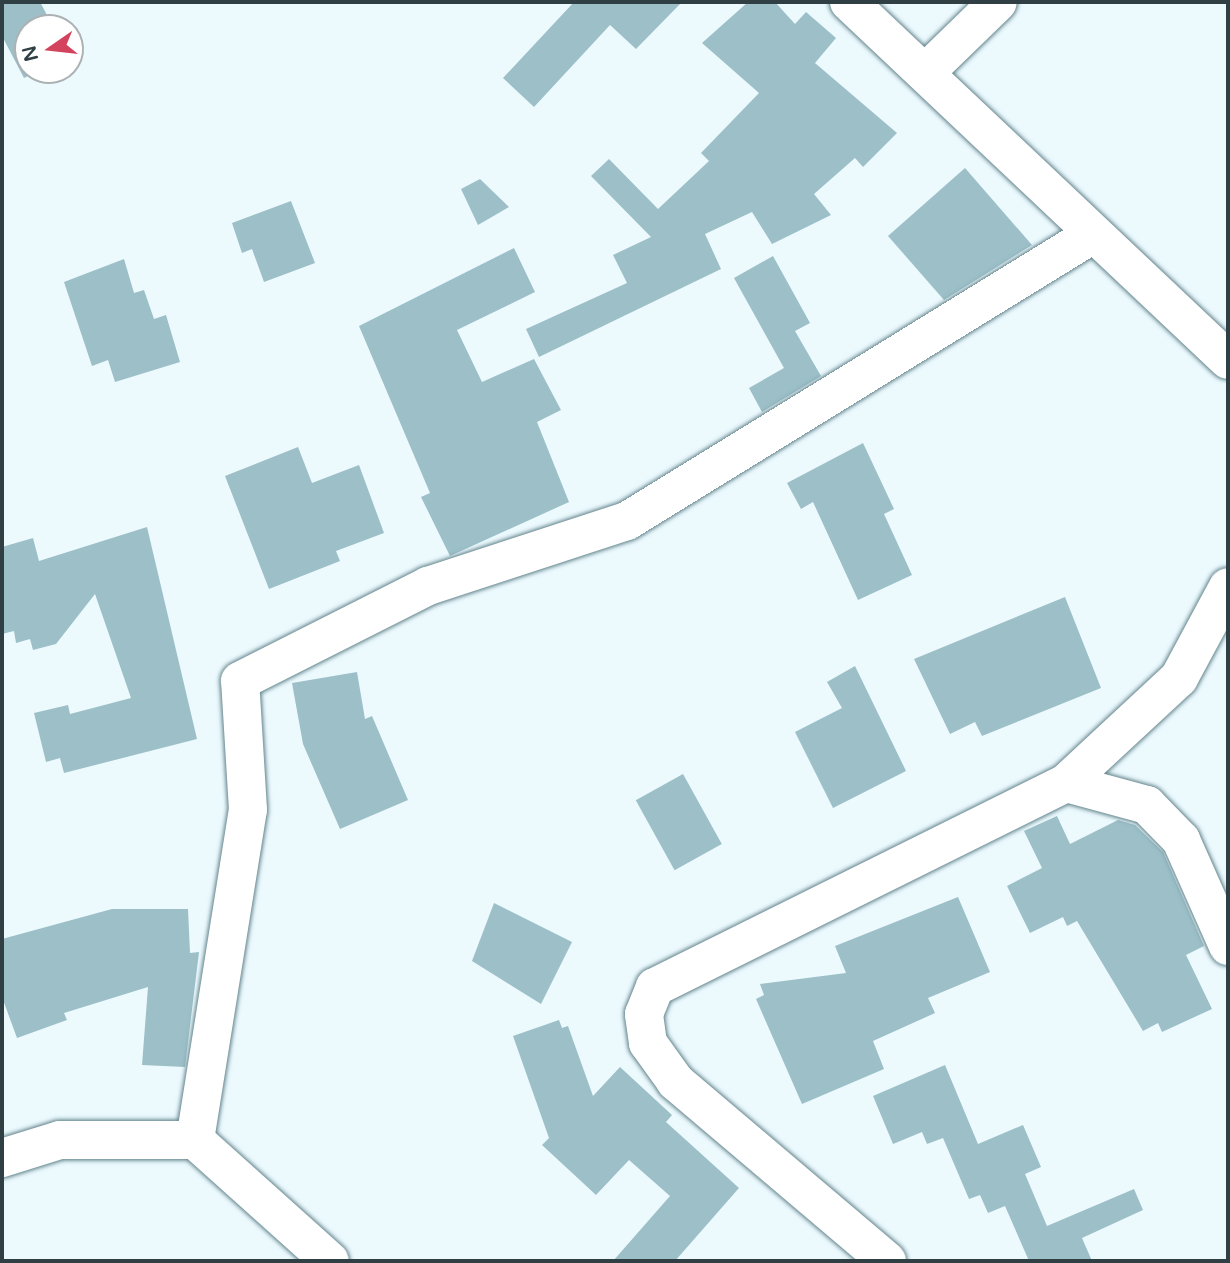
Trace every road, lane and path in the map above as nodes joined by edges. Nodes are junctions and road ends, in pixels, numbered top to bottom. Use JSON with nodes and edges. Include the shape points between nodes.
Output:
{"nodes":[{"id":1,"x":849,"y":2,"type":"edge"},
{"id":2,"x":998,"y":2,"type":"edge"},
{"id":3,"x":926,"y":72,"type":"junction"},
{"id":4,"x":1090,"y":236,"type":"junction"},
{"id":5,"x":1228,"y":360,"type":"edge"},
{"id":6,"x":1228,"y":587,"type":"edge"},
{"id":7,"x":1066,"y":783,"type":"junction"},
{"id":8,"x":1228,"y":946,"type":"edge"},
{"id":9,"x":195,"y":1140,"type":"junction"},
{"id":10,"x":2,"y":1158,"type":"edge"},
{"id":11,"x":330,"y":1261,"type":"edge"},
{"id":12,"x":887,"y":1261,"type":"edge"}],
"edges":[{"from":1,"to":3,"type":"street"},
{"from":2,"to":3,"type":"street"},
{"from":3,"to":4,"type":"street"},
{"from":4,"to":5,"type":"street"},
{"from":4,"to":9,"type":"street","via":[[627,521],[428,586],[240,681],[247,810]]},
{"from":6,"to":7,"type":"street","via":[[1179,678]]},
{"from":7,"to":8,"type":"street","via":[[1147,805],[1181,840]]},
{"from":7,"to":12,"type":"street","via":[[713,953],[655,987],[644,1014],[648,1043],[676,1082]]},
{"from":9,"to":10,"type":"street","via":[[60,1140]]},
{"from":9,"to":11,"type":"street"}]}
